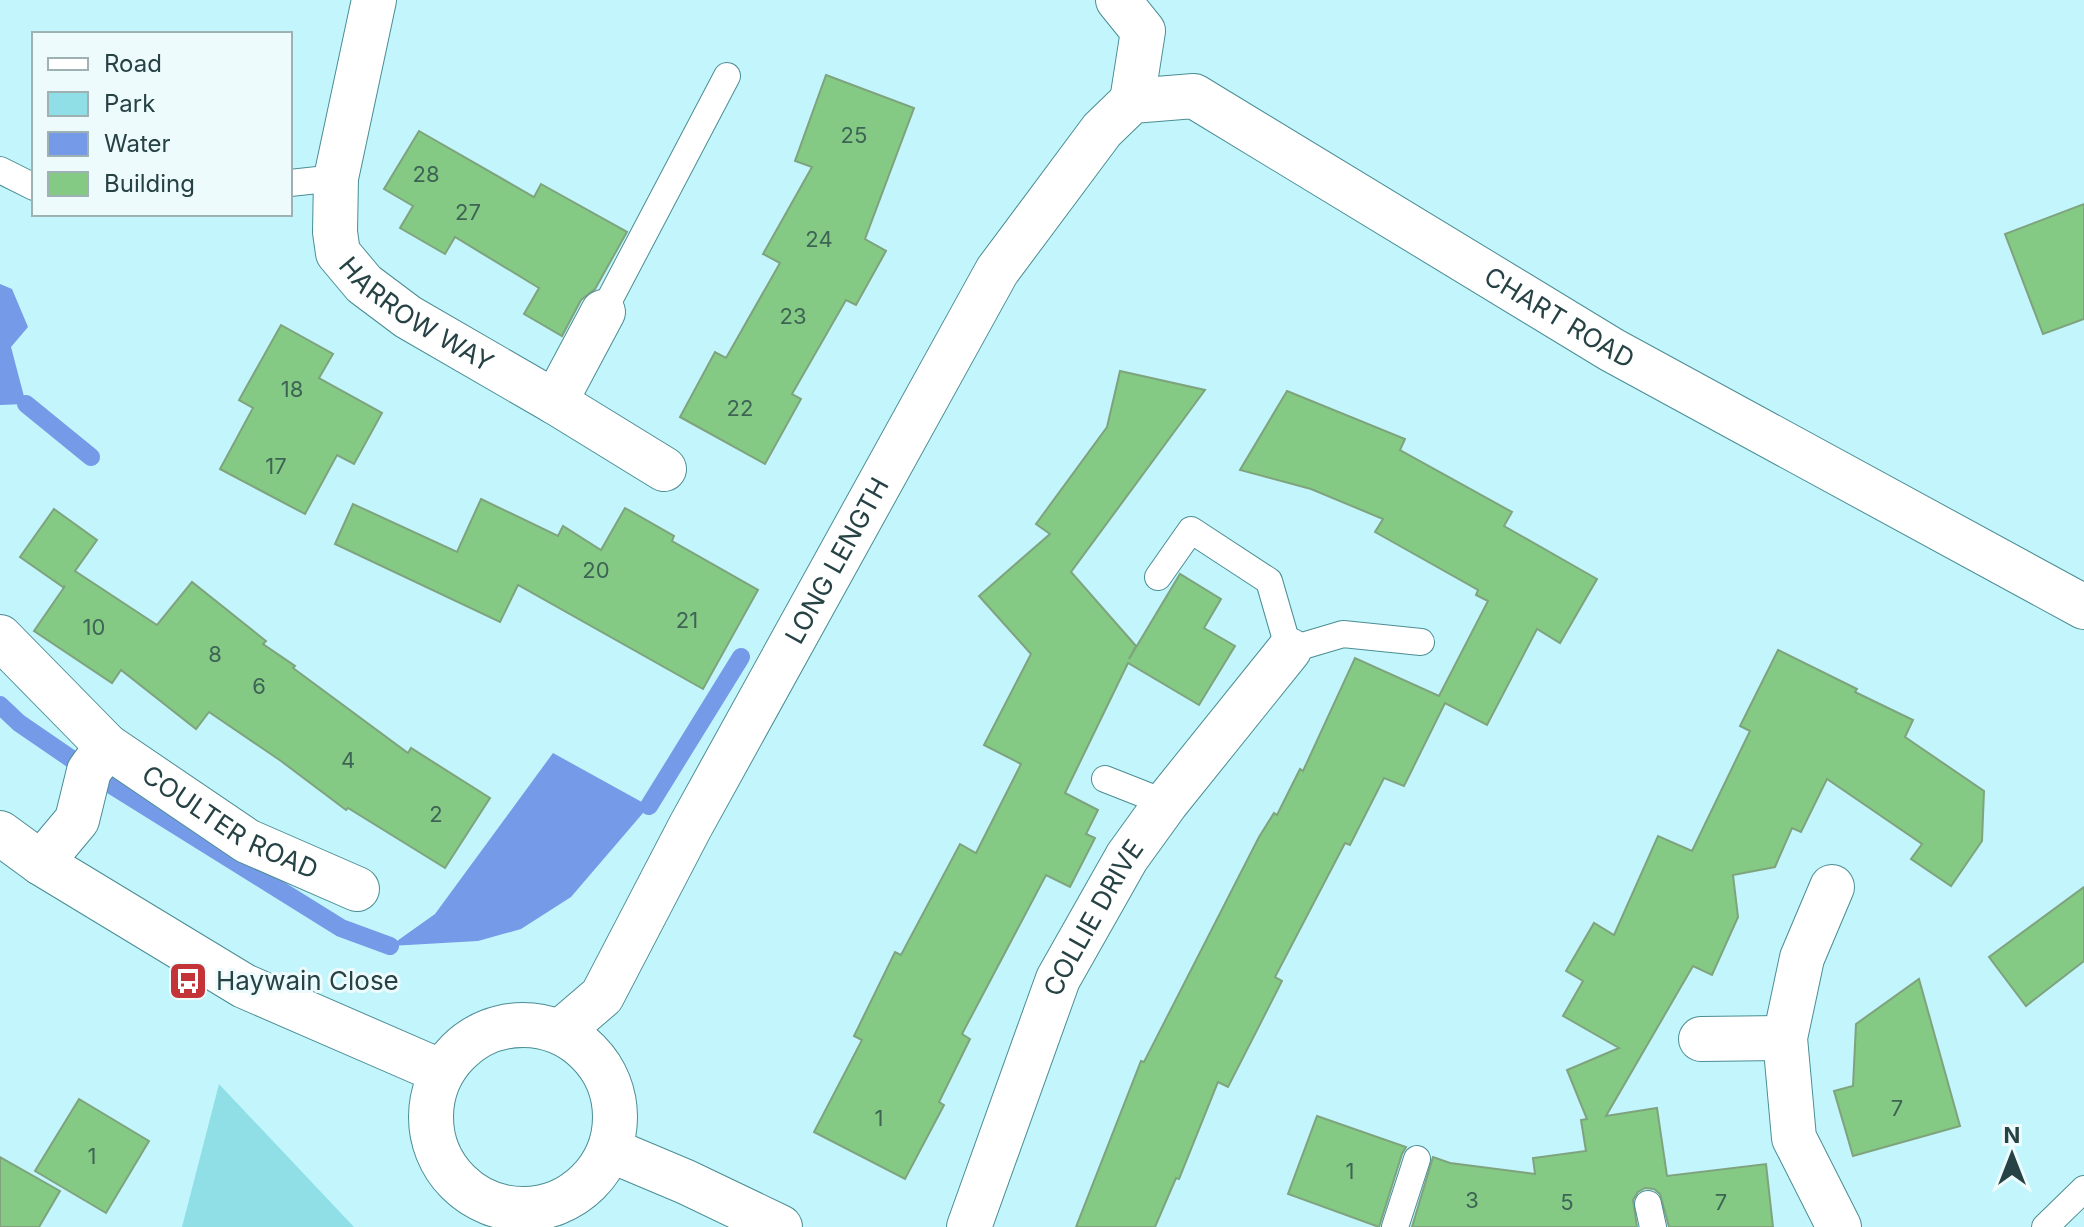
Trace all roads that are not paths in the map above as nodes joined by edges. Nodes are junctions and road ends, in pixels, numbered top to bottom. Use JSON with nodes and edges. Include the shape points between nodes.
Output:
{"nodes":[{"id":1,"x":374,"y":0,"type":"edge"},
{"id":2,"x":1118,"y":0,"type":"edge"},
{"id":3,"x":727,"y":76,"type":"dead end"},
{"id":4,"x":1132,"y":101,"type":"junction"},
{"id":5,"x":0,"y":170,"type":"edge"},
{"id":6,"x":336,"y":178,"type":"junction"},
{"id":7,"x":292,"y":183,"type":"edge"},
{"id":8,"x":32,"y":186,"type":"edge"},
{"id":9,"x":603,"y":312,"type":"joint"},
{"id":10,"x":555,"y":402,"type":"junction"},
{"id":11,"x":664,"y":469,"type":"dead end"},
{"id":12,"x":1158,"y":577,"type":"dead end"},
{"id":13,"x":2084,"y":607,"type":"edge"},
{"id":14,"x":0,"y":637,"type":"edge"},
{"id":15,"x":1421,"y":642,"type":"dead end"},
{"id":16,"x":1289,"y":650,"type":"junction"},
{"id":17,"x":107,"y":746,"type":"junction"},
{"id":18,"x":1105,"y":779,"type":"dead end"},
{"id":19,"x":1166,"y":803,"type":"junction"},
{"id":20,"x":0,"y":833,"type":"edge"},
{"id":21,"x":41,"y":863,"type":"junction"},
{"id":22,"x":1832,"y":887,"type":"dead end"},
{"id":23,"x":357,"y":889,"type":"dead end"},
{"id":24,"x":560,"y":1032,"type":"junction"},
{"id":25,"x":1785,"y":1038,"type":"junction"},
{"id":26,"x":1701,"y":1039,"type":"dead end"},
{"id":27,"x":442,"y":1072,"type":"junction"},
{"id":28,"x":610,"y":1150,"type":"junction"},
{"id":29,"x":1417,"y":1159,"type":"dead end"},
{"id":30,"x":2084,"y":1189,"type":"edge"},
{"id":31,"x":488,"y":1215,"type":"edge"},
{"id":32,"x":780,"y":1227,"type":"edge"},
{"id":33,"x":969,"y":1227,"type":"edge"},
{"id":34,"x":1395,"y":1227,"type":"edge"},
{"id":35,"x":1839,"y":1227,"type":"edge"},
{"id":36,"x":2045,"y":1227,"type":"edge"}],
"edges":[{"from":1,"to":6,"type":"street","name":"HARROW WAY"},
{"from":2,"to":4,"type":"street","via":[[1143,31]]},
{"from":3,"to":9,"type":"lane"},
{"from":4,"to":13,"type":"street","name":"CHART ROAD","via":[[1194,96],[1612,350]]},
{"from":4,"to":24,"type":"street","name":"LONG LENGTH","via":[[1102,130],[997,271],[602,996]]},
{"from":5,"to":8,"type":"lane"},
{"from":6,"to":7,"type":"lane"},
{"from":6,"to":10,"type":"street","name":"HARROW WAY","via":[[338,253],[364,284],[408,317]]},
{"from":9,"to":10,"type":"street"},
{"from":10,"to":11,"type":"street","name":"HARROW WAY"},
{"from":12,"to":16,"type":"lane","via":[[1191,530],[1269,581]]},
{"from":14,"to":17,"type":"street","name":"COULTER ROAD"},
{"from":15,"to":16,"type":"lane","via":[[1343,634]]},
{"from":16,"to":19,"type":"street","name":"COLLIE DRIVE"},
{"from":17,"to":21,"type":"street","via":[[89,771],[77,820]]},
{"from":17,"to":23,"type":"street","name":"COULTER ROAD","via":[[247,841]]},
{"from":18,"to":19,"type":"lane"},
{"from":19,"to":33,"type":"street","name":"COLLIE DRIVE","via":[[1127,857],[1058,979]]},
{"from":20,"to":21,"type":"street"},
{"from":21,"to":27,"type":"street","via":[[244,986]]},
{"from":22,"to":25,"type":"street","via":[[1802,958]]},
{"from":24,"to":27,"type":"street","via":[[507,1026],[459,1050]]},
{"from":24,"to":28,"type":"street","via":[[584,1047],[602,1068],[613,1094],[616,1123]]},
{"from":25,"to":26,"type":"street"},
{"from":25,"to":35,"type":"street","via":[[1794,1138]]},
{"from":27,"to":31,"type":"street","via":[[432,1101],[432,1133],[442,1162]]},
{"from":28,"to":31,"type":"street","via":[[574,1195],[547,1206]]},
{"from":28,"to":32,"type":"street"},
{"from":29,"to":34,"type":"lane"},
{"from":30,"to":36,"type":"lane"}]}
